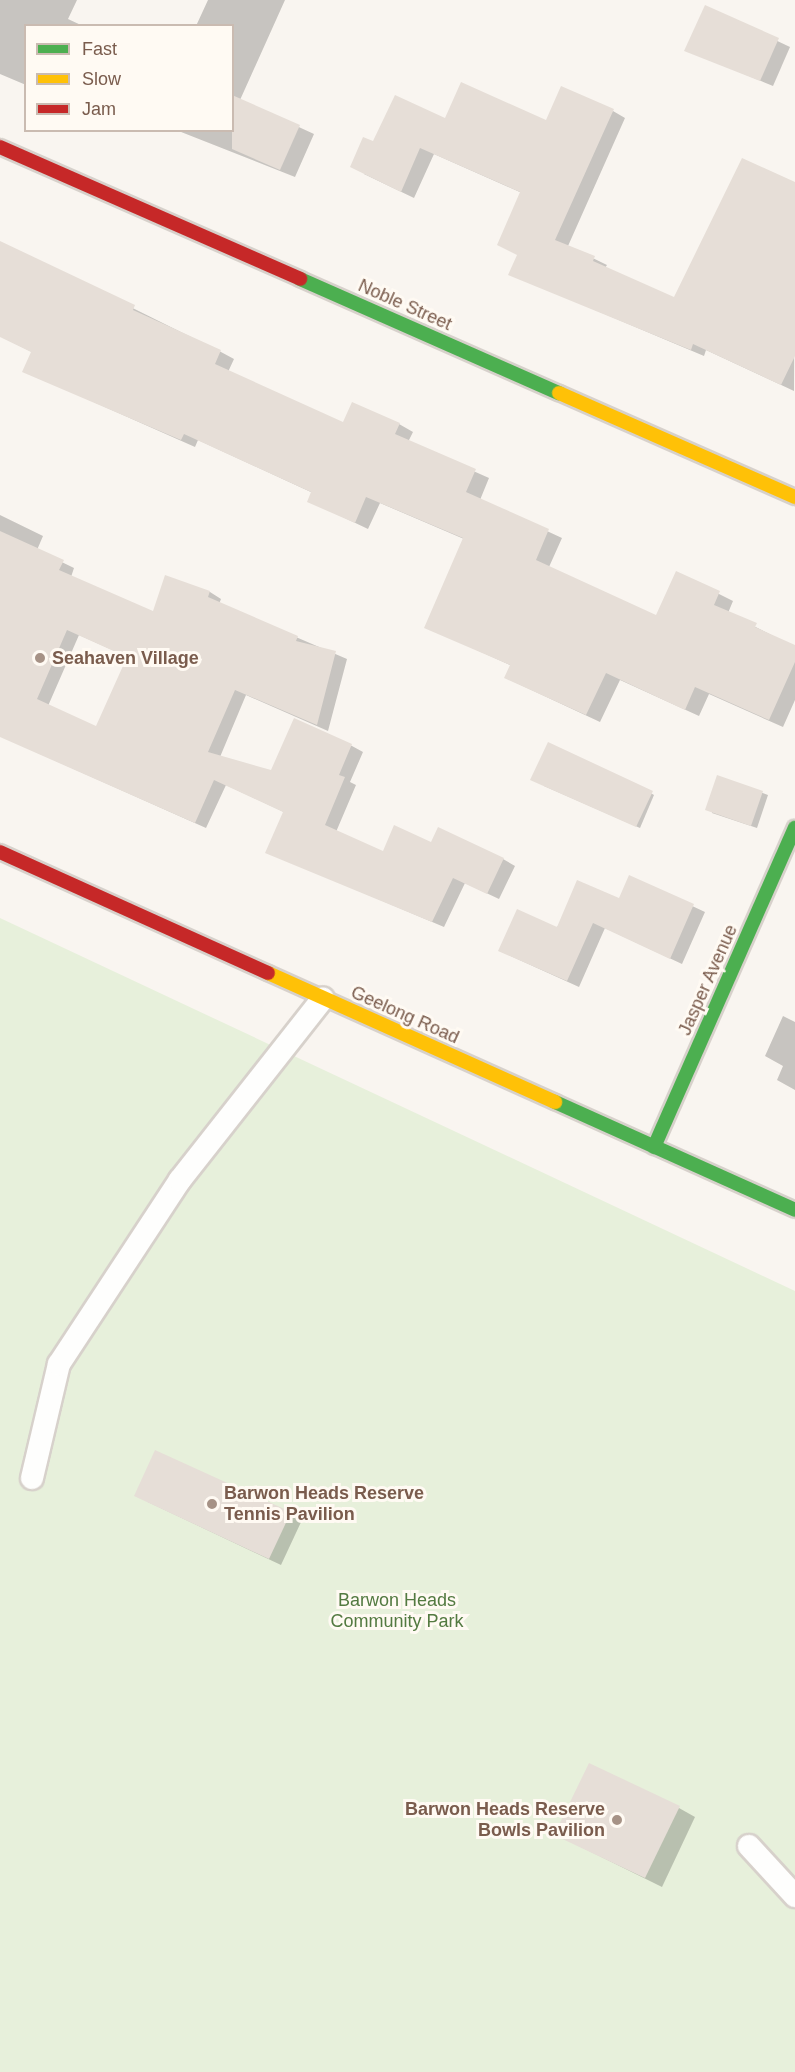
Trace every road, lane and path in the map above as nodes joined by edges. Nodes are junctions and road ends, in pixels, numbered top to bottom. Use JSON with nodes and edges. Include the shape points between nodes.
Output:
{"nodes":[{"id":1,"x":0,"y":147,"type":"edge"},
{"id":2,"x":795,"y":497,"type":"edge"},
{"id":3,"x":795,"y":828,"type":"edge"},
{"id":4,"x":0,"y":852,"type":"edge"},
{"id":5,"x":323,"y":998,"type":"junction"},
{"id":6,"x":654,"y":1147,"type":"junction"},
{"id":7,"x":795,"y":1210,"type":"edge"},
{"id":8,"x":32,"y":1478,"type":"dead end"},
{"id":9,"x":749,"y":1846,"type":"dead end"},
{"id":10,"x":795,"y":1896,"type":"edge"}],
"edges":[{"from":1,"to":2,"type":"street","name":"Noble Street"},
{"from":3,"to":6,"type":"street","name":"Jasper Avenue"},
{"from":4,"to":5,"type":"street","name":"Geelong Road"},
{"from":5,"to":6,"type":"street","name":"Geelong Road"},
{"from":5,"to":8,"type":"lane","via":[[180,1180],[59,1364]]},
{"from":6,"to":7,"type":"street","name":"Geelong Road"},
{"from":9,"to":10,"type":"lane"}]}
